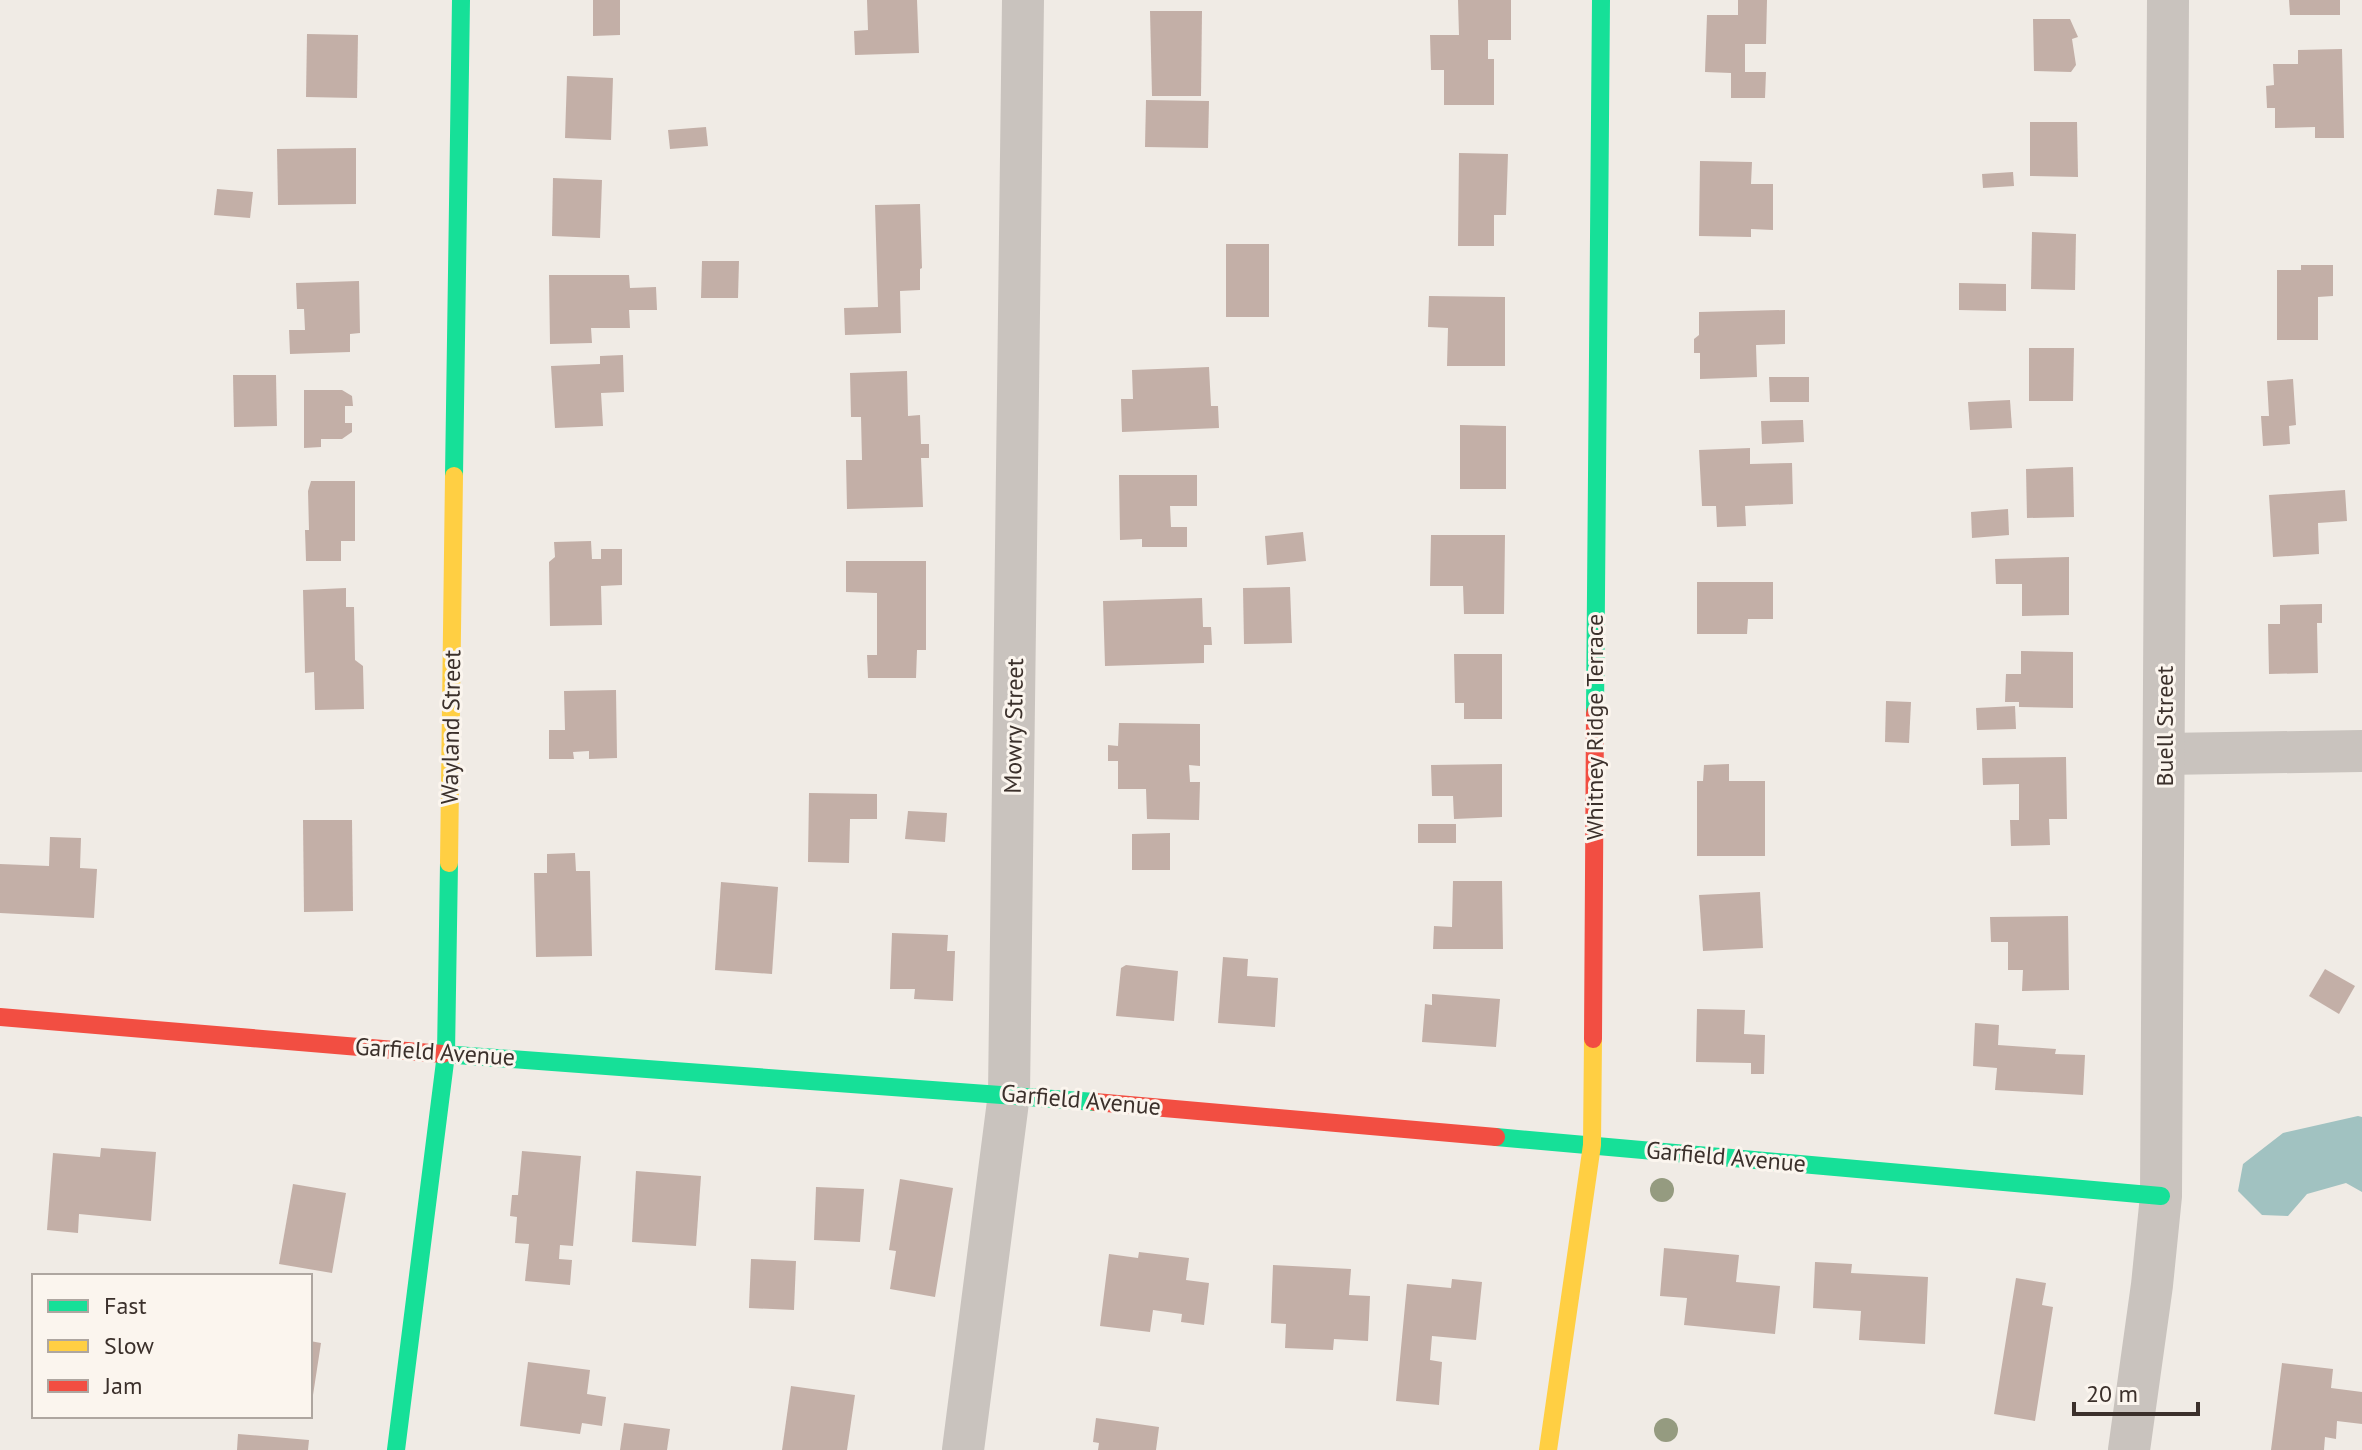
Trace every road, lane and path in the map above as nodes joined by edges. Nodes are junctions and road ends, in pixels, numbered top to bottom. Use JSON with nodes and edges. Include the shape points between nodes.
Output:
{"nodes":[{"id":1,"x":461,"y":0,"type":"edge"},
{"id":2,"x":1023,"y":0,"type":"edge"},
{"id":3,"x":1601,"y":0,"type":"edge"},
{"id":4,"x":2168,"y":0,"type":"edge"},
{"id":5,"x":2362,"y":751,"type":"edge"},
{"id":6,"x":2164,"y":754,"type":"junction"},
{"id":7,"x":0,"y":1017,"type":"edge"},
{"id":8,"x":446,"y":1054,"type":"junction"},
{"id":9,"x":1009,"y":1094,"type":"junction"},
{"id":10,"x":1592,"y":1145,"type":"junction"},
{"id":11,"x":2161,"y":1196,"type":"junction"},
{"id":12,"x":396,"y":1450,"type":"edge"},
{"id":13,"x":963,"y":1450,"type":"edge"},
{"id":14,"x":1548,"y":1450,"type":"edge"},
{"id":15,"x":2129,"y":1450,"type":"edge"}],
"edges":[{"from":1,"to":8,"type":"street","name":"Wayland Street"},
{"from":2,"to":9,"type":"street","name":"Mowry Street"},
{"from":3,"to":10,"type":"street","name":"Whitney Ridge Terrace"},
{"from":4,"to":6,"type":"street","name":"Buell Street"},
{"from":5,"to":6,"type":"street"},
{"from":6,"to":11,"type":"street","name":"Buell Street"},
{"from":7,"to":8,"type":"street","name":"Garfield Avenue"},
{"from":8,"to":9,"type":"street","name":"Garfield Avenue"},
{"from":8,"to":12,"type":"street","name":"Wayland Street"},
{"from":9,"to":10,"type":"street","name":"Garfield Avenue"},
{"from":9,"to":13,"type":"street","name":"Mowry Street"},
{"from":10,"to":11,"type":"street","name":"Garfield Avenue"},
{"from":10,"to":14,"type":"street","name":"Whitney Ridge Terrace"},
{"from":11,"to":15,"type":"street","name":"Buell Street"}]}
